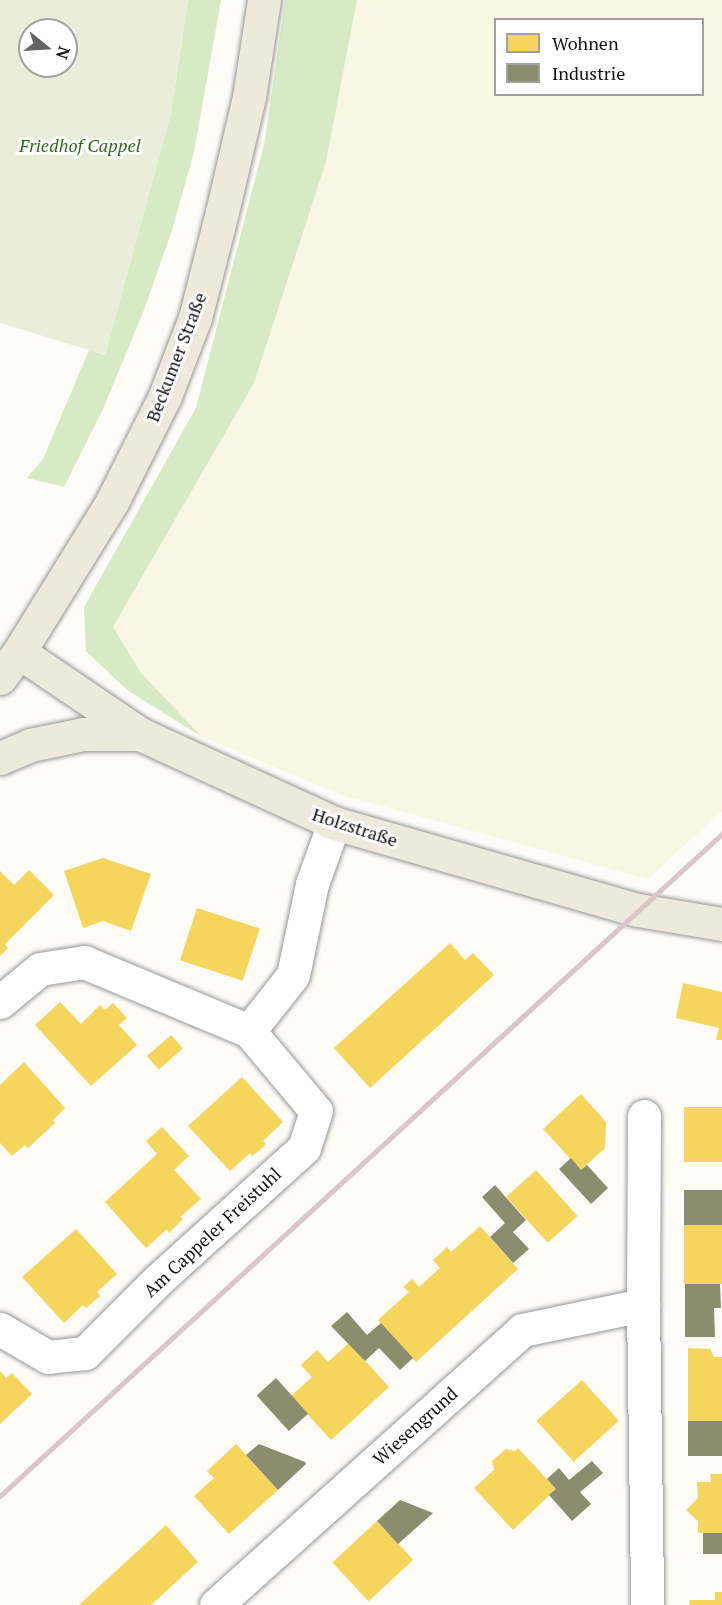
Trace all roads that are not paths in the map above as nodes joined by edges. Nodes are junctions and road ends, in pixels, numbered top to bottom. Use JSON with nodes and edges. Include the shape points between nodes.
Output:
{"nodes":[{"id":1,"x":264,"y":0,"type":"edge"},
{"id":2,"x":19,"y":652,"type":"junction"},
{"id":3,"x":0,"y":678,"type":"edge"},
{"id":4,"x":140,"y":734,"type":"junction"},
{"id":5,"x":0,"y":758,"type":"edge"},
{"id":6,"x":334,"y":823,"type":"junction"},
{"id":7,"x":722,"y":924,"type":"edge"},
{"id":8,"x":0,"y":1002,"type":"edge"},
{"id":9,"x":249,"y":1031,"type":"junction"},
{"id":10,"x":644,"y":1116,"type":"dead end"},
{"id":11,"x":643,"y":1305,"type":"junction"},
{"id":12,"x":0,"y":1329,"type":"edge"},
{"id":13,"x":216,"y":1605,"type":"edge"},
{"id":14,"x":647,"y":1605,"type":"edge"}],
"edges":[{"from":1,"to":2,"type":"main road","name":"Beckumer Straße","via":[[249,97],[195,318],[165,396],[112,502]]},
{"from":2,"to":3,"type":"main road","name":"Beckumer Straße"},
{"from":2,"to":4,"type":"main road","name":"Holzstraße"},
{"from":4,"to":5,"type":"main road","via":[[83,734],[30,745]]},
{"from":4,"to":6,"type":"main road","name":"Holzstraße"},
{"from":6,"to":7,"type":"main road","name":"Holzstraße","via":[[638,910]]},
{"from":6,"to":9,"type":"street","via":[[312,884],[293,975]]},
{"from":8,"to":9,"type":"street","name":"Am Cappeler Freistuhl","via":[[40,969],[84,962]]},
{"from":9,"to":12,"type":"street","name":"Am Cappeler Freistuhl","via":[[316,1111],[304,1148],[159,1279],[85,1353],[48,1357]]},
{"from":10,"to":11,"type":"street"},
{"from":11,"to":13,"type":"street","name":"Wiesengrund","via":[[522,1330]]},
{"from":11,"to":14,"type":"street"}]}
